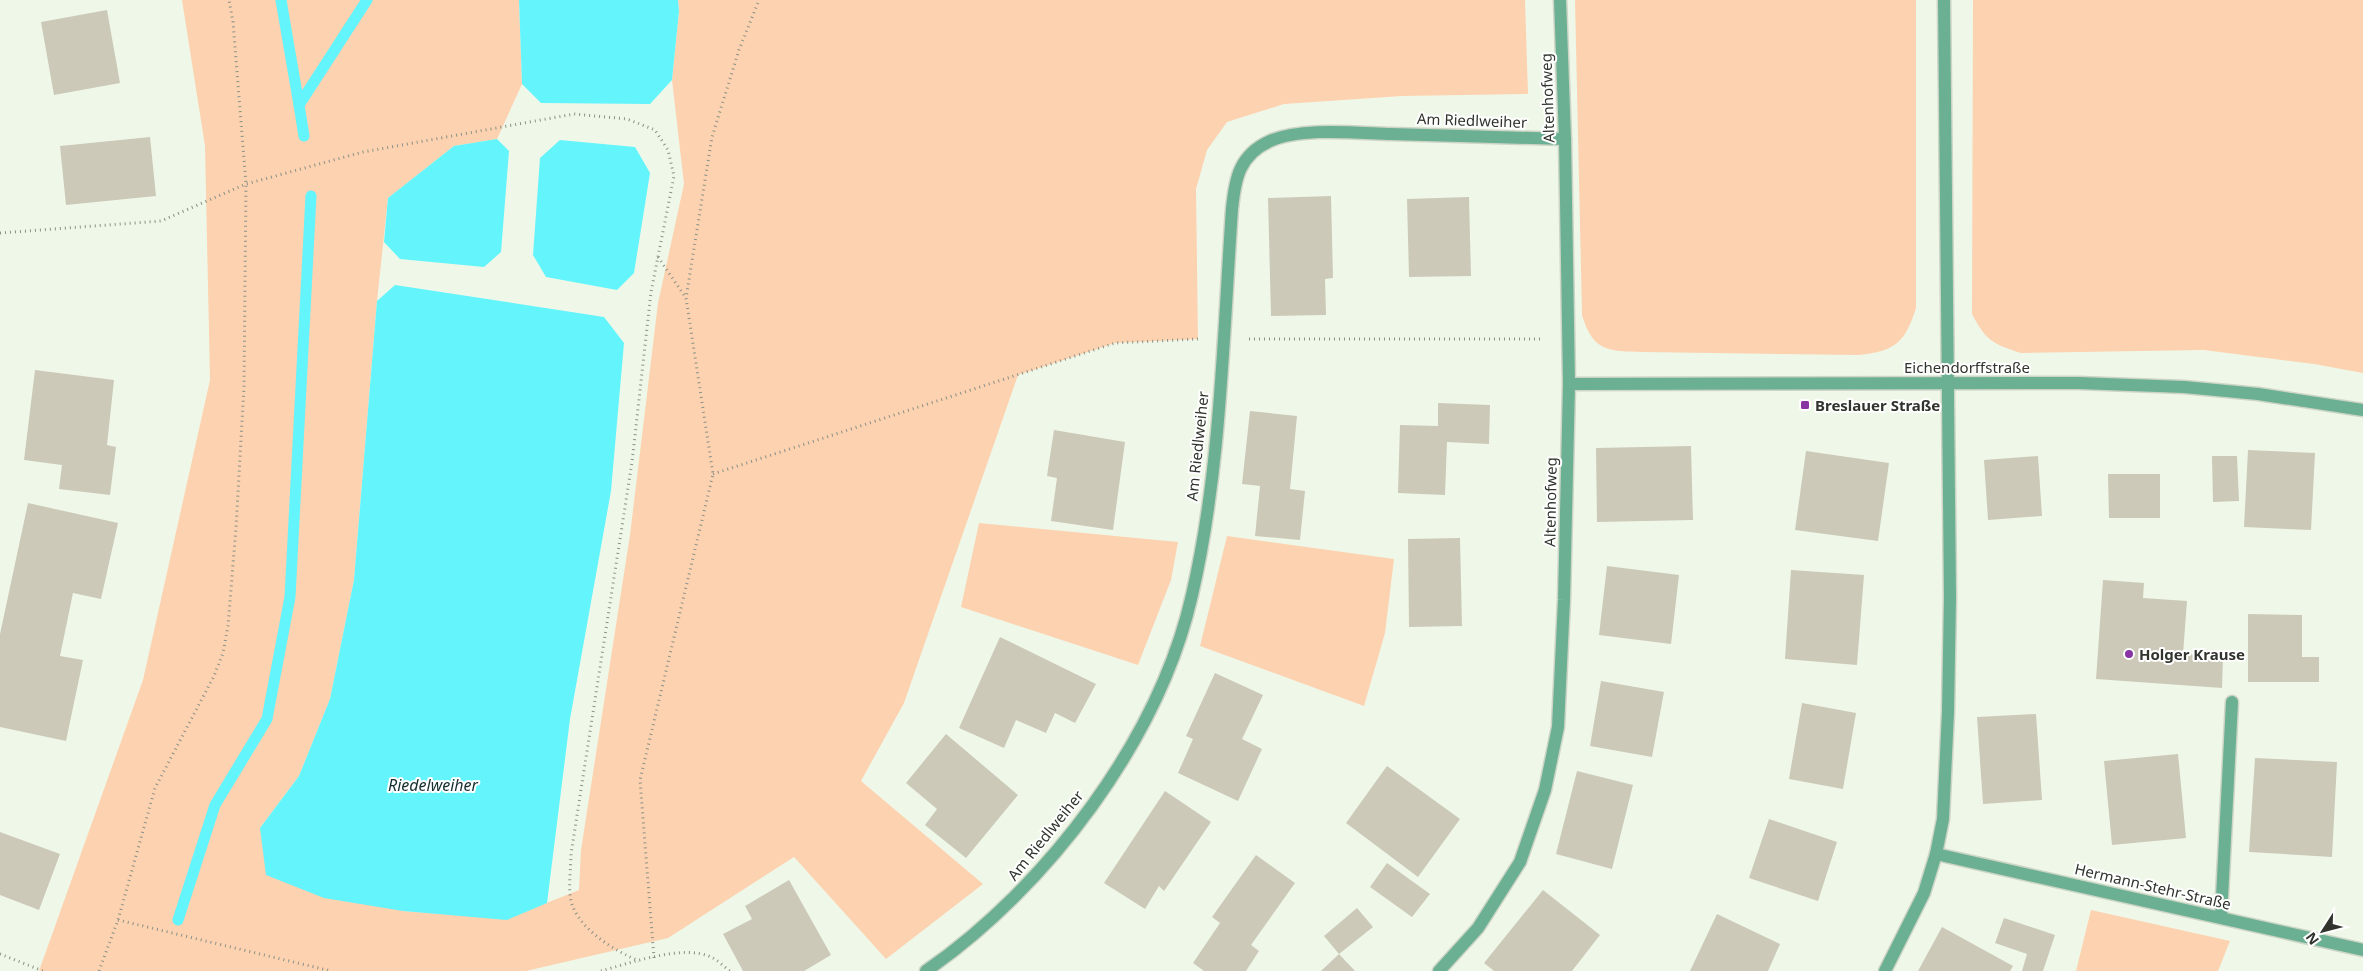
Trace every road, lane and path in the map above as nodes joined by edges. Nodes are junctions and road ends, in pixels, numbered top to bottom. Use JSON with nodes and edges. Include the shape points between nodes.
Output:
{"nodes":[{"id":1,"x":229,"y":0,"type":"edge"},
{"id":2,"x":759,"y":0,"type":"edge"},
{"id":3,"x":1560,"y":0,"type":"edge"},
{"id":4,"x":1944,"y":0,"type":"edge"},
{"id":5,"x":1565,"y":139,"type":"junction"},
{"id":6,"x":246,"y":184,"type":"junction"},
{"id":7,"x":0,"y":233,"type":"edge"},
{"id":8,"x":658,"y":257,"type":"junction"},
{"id":9,"x":686,"y":298,"type":"junction"},
{"id":10,"x":1568,"y":339,"type":"junction"},
{"id":11,"x":1223,"y":340,"type":"junction"},
{"id":12,"x":1569,"y":384,"type":"junction"},
{"id":13,"x":1947,"y":384,"type":"junction"},
{"id":14,"x":2363,"y":410,"type":"edge"},
{"id":15,"x":714,"y":474,"type":"junction"},
{"id":16,"x":2232,"y":702,"type":"dead end"},
{"id":17,"x":1936,"y":854,"type":"junction"},
{"id":18,"x":2220,"y":918,"type":"junction"},
{"id":19,"x":118,"y":920,"type":"junction"},
{"id":20,"x":2363,"y":950,"type":"edge"},
{"id":21,"x":0,"y":954,"type":"edge"},
{"id":22,"x":654,"y":958,"type":"junction"},
{"id":23,"x":639,"y":961,"type":"junction"},
{"id":24,"x":43,"y":971,"type":"edge"},
{"id":25,"x":99,"y":971,"type":"edge"},
{"id":26,"x":331,"y":971,"type":"edge"},
{"id":27,"x":600,"y":971,"type":"edge"},
{"id":28,"x":730,"y":971,"type":"edge"},
{"id":29,"x":926,"y":971,"type":"edge"},
{"id":30,"x":1439,"y":971,"type":"edge"},
{"id":31,"x":1885,"y":971,"type":"edge"}],
"edges":[{"from":1,"to":6,"type":"path"},
{"from":2,"to":9,"type":"path","via":[[739,50],[712,137]]},
{"from":3,"to":5,"type":"street","name":"Altenhofweg"},
{"from":4,"to":13,"type":"street"},
{"from":5,"to":10,"type":"street","name":"Altenhofweg"},
{"from":5,"to":11,"type":"street","name":"Am Riedlweiher","via":[[1331,132],[1290,135],[1269,141],[1247,158],[1236,177]]},
{"from":6,"to":7,"type":"path","via":[[161,221]]},
{"from":6,"to":8,"type":"path","via":[[362,152],[494,127],[574,114],[627,119],[655,130],[668,150],[674,176]]},
{"from":6,"to":19,"type":"path","via":[[244,386],[228,626],[214,676],[155,788]]},
{"from":8,"to":9,"type":"path"},
{"from":8,"to":23,"type":"path","via":[[651,292],[632,462],[571,854],[571,901],[582,921],[618,952]]},
{"from":9,"to":15,"type":"path"},
{"from":10,"to":11,"type":"path"},
{"from":10,"to":12,"type":"street","name":"Altenhofweg"},
{"from":11,"to":15,"type":"path","via":[[1115,343]]},
{"from":11,"to":29,"type":"street","name":"Am Riedlweiher","via":[[1205,521],[1192,595],[1179,642],[1162,684],[1129,748],[1077,826],[1033,880],[992,920]]},
{"from":12,"to":13,"type":"street","name":"Eichendorffstraße"},
{"from":12,"to":30,"type":"street","name":"Altenhofweg","via":[[1558,727],[1545,790],[1520,862],[1478,928]]},
{"from":13,"to":14,"type":"street","name":"Eichendorffstraße","via":[[2079,383],[2184,387]]},
{"from":13,"to":17,"type":"street","via":[[1948,712],[1943,819]]},
{"from":15,"to":22,"type":"path","via":[[640,780]]},
{"from":16,"to":18,"type":"street"},
{"from":17,"to":18,"type":"street","name":"Hermann-Stehr-Straße"},
{"from":17,"to":31,"type":"street","via":[[1924,893]]},
{"from":18,"to":20,"type":"street","name":"Hermann-Stehr-Straße"},
{"from":19,"to":25,"type":"path"},
{"from":19,"to":26,"type":"path"},
{"from":21,"to":24,"type":"path"},
{"from":22,"to":23,"type":"path"},
{"from":22,"to":28,"type":"path","via":[[690,953],[712,957]]},
{"from":23,"to":27,"type":"path"}]}
